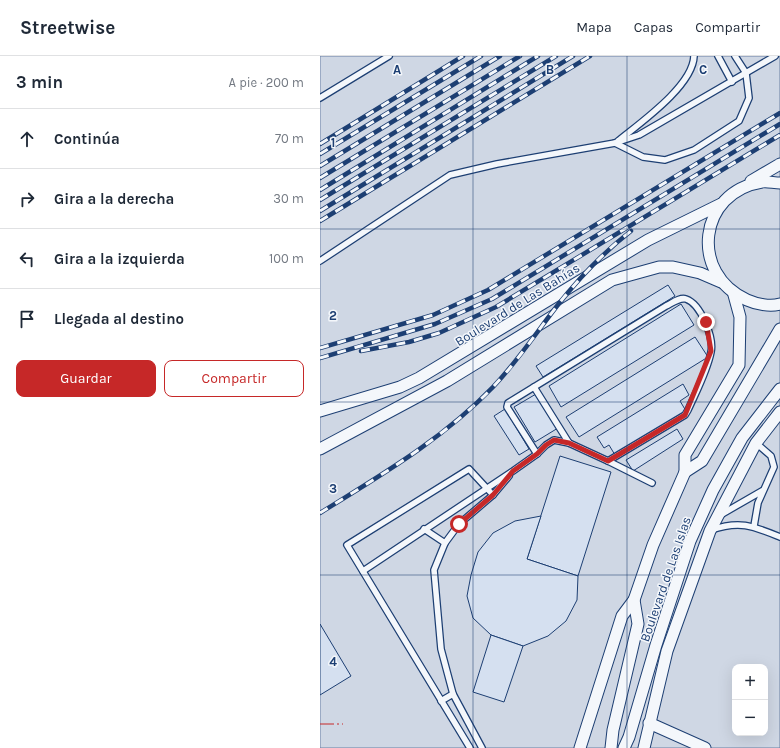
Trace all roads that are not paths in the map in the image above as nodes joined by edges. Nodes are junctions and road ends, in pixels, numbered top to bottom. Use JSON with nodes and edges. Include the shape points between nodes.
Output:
{"nodes":[{"id":1,"x":389,"y":56,"type":"edge"},
{"id":2,"x":694,"y":56,"type":"edge"},
{"id":3,"x":718,"y":56,"type":"edge"},
{"id":4,"x":736,"y":56,"type":"edge"},
{"id":5,"x":775,"y":56,"type":"edge"},
{"id":6,"x":746,"y":73,"type":"junction"},
{"id":7,"x":732,"y":82,"type":"junction"},
{"id":8,"x":320,"y":98,"type":"edge"},
{"id":9,"x":615,"y":143,"type":"junction"},
{"id":10,"x":780,"y":164,"type":"edge"},
{"id":11,"x":780,"y":183,"type":"edge"},
{"id":12,"x":739,"y":189,"type":"junction"},
{"id":13,"x":721,"y":204,"type":"junction"},
{"id":14,"x":320,"y":260,"type":"edge"},
{"id":15,"x":721,"y":282,"type":"junction"},
{"id":16,"x":734,"y":294,"type":"junction"},
{"id":17,"x":780,"y":304,"type":"edge"},
{"id":18,"x":780,"y":329,"type":"edge"},
{"id":19,"x":534,"y":387,"type":"junction"},
{"id":20,"x":780,"y":389,"type":"edge"},
{"id":21,"x":320,"y":411,"type":"edge"},
{"id":22,"x":780,"y":412,"type":"edge"},
{"id":23,"x":569,"y":443,"type":"junction"},
{"id":24,"x":756,"y":443,"type":"junction"},
{"id":25,"x":321,"y":449,"type":"edge"},
{"id":26,"x":537,"y":454,"type":"junction"},
{"id":27,"x":608,"y":461,"type":"junction"},
{"id":28,"x":513,"y":471,"type":"junction"},
{"id":29,"x":685,"y":472,"type":"junction"},
{"id":30,"x":652,"y":483,"type":"dead end"},
{"id":31,"x":488,"y":487,"type":"junction"},
{"id":32,"x":762,"y":491,"type":"junction"},
{"id":33,"x":493,"y":495,"type":"junction"},
{"id":34,"x":718,"y":516,"type":"junction"},
{"id":35,"x":754,"y":526,"type":"junction"},
{"id":36,"x":424,"y":529,"type":"junction"},
{"id":37,"x":710,"y":530,"type":"junction"},
{"id":38,"x":780,"y":536,"type":"edge"},
{"id":39,"x":445,"y":543,"type":"junction"},
{"id":40,"x":363,"y":571,"type":"junction"},
{"id":41,"x":634,"y":600,"type":"junction"},
{"id":42,"x":453,"y":694,"type":"junction"},
{"id":43,"x":441,"y":701,"type":"junction"},
{"id":44,"x":649,"y":723,"type":"junction"},
{"id":45,"x":470,"y":748,"type":"edge"},
{"id":46,"x":482,"y":748,"type":"edge"},
{"id":47,"x":580,"y":748,"type":"edge"},
{"id":48,"x":611,"y":748,"type":"edge"},
{"id":49,"x":624,"y":748,"type":"edge"},
{"id":50,"x":644,"y":748,"type":"edge"},
{"id":51,"x":705,"y":748,"type":"edge"}],
"edges":[{"from":1,"to":8,"type":"lane"},
{"from":2,"to":9,"type":"lane","via":[[694,63],[676,90]]},
{"from":3,"to":7,"type":"lane"},
{"from":4,"to":6,"type":"lane"},
{"from":5,"to":6,"type":"lane"},
{"from":6,"to":7,"type":"lane"},
{"from":6,"to":9,"type":"lane","via":[[749,98],[739,121],[694,150],[665,160],[643,157]]},
{"from":7,"to":9,"type":"lane","via":[[639,135]]},
{"from":9,"to":14,"type":"lane","via":[[450,175]]},
{"from":10,"to":12,"type":"street"},
{"from":11,"to":12,"type":"street","via":[[762,182]]},
{"from":12,"to":13,"type":"street"},
{"from":13,"to":15,"type":"street","via":[[709,229],[709,257]]},
{"from":13,"to":21,"type":"street","name":"Boulevard de Las Bahías","via":[[648,240],[419,378],[400,387]]},
{"from":15,"to":16,"type":"street"},
{"from":15,"to":25,"type":"street","via":[[700,273],[673,267],[659,267],[612,280],[447,381]]},
{"from":16,"to":17,"type":"street","via":[[755,304]]},
{"from":16,"to":29,"type":"street","via":[[740,317],[739,365],[686,455]]},
{"from":18,"to":29,"type":"street","via":[[702,461]]},
{"from":19,"to":23,"type":"lane"},
{"from":19,"to":26,"type":"lane","via":[[506,404]]},
{"from":19,"to":27,"type":"lane","via":[[679,299],[686,299],[699,309],[706,322],[711,351],[685,415]]},
{"from":20,"to":49,"type":"street","name":"Boulevard de Las Islas","via":[[742,438],[713,490],[690,541]]},
{"from":22,"to":24,"type":"street","name":"Boulevard de Las Islas"},
{"from":23,"to":26,"type":"lane","via":[[554,440]]},
{"from":23,"to":27,"type":"lane"},
{"from":24,"to":32,"type":"lane","via":[[771,456],[774,467]]},
{"from":24,"to":34,"type":"street","name":"Boulevard de Las Islas"},
{"from":26,"to":28,"type":"lane"},
{"from":27,"to":30,"type":"lane"},
{"from":28,"to":31,"type":"lane"},
{"from":28,"to":33,"type":"lane"},
{"from":29,"to":41,"type":"street","via":[[653,545]]},
{"from":31,"to":33,"type":"lane"},
{"from":31,"to":36,"type":"lane"},
{"from":31,"to":40,"type":"lane","via":[[469,468],[347,545]]},
{"from":32,"to":34,"type":"lane"},
{"from":32,"to":35,"type":"lane"},
{"from":33,"to":39,"type":"lane","via":[[459,524]]},
{"from":34,"to":37,"type":"street","name":"Boulevard de Las Islas"},
{"from":35,"to":37,"type":"lane","via":[[729,524]]},
{"from":35,"to":38,"type":"lane"},
{"from":36,"to":39,"type":"lane"},
{"from":36,"to":40,"type":"lane"},
{"from":37,"to":44,"type":"street","name":"Boulevard de Las Islas","via":[[667,651]]},
{"from":39,"to":42,"type":"lane","via":[[434,570],[441,649]]},
{"from":40,"to":43,"type":"lane"},
{"from":41,"to":47,"type":"street","name":"Boulevard de Las Islas","via":[[622,616]]},
{"from":41,"to":48,"type":"street","via":[[638,624]]},
{"from":42,"to":43,"type":"lane"},
{"from":42,"to":46,"type":"lane"},
{"from":43,"to":45,"type":"lane"},
{"from":44,"to":50,"type":"street","name":"Boulevard de Las Islas"},
{"from":44,"to":51,"type":"street"}]}
